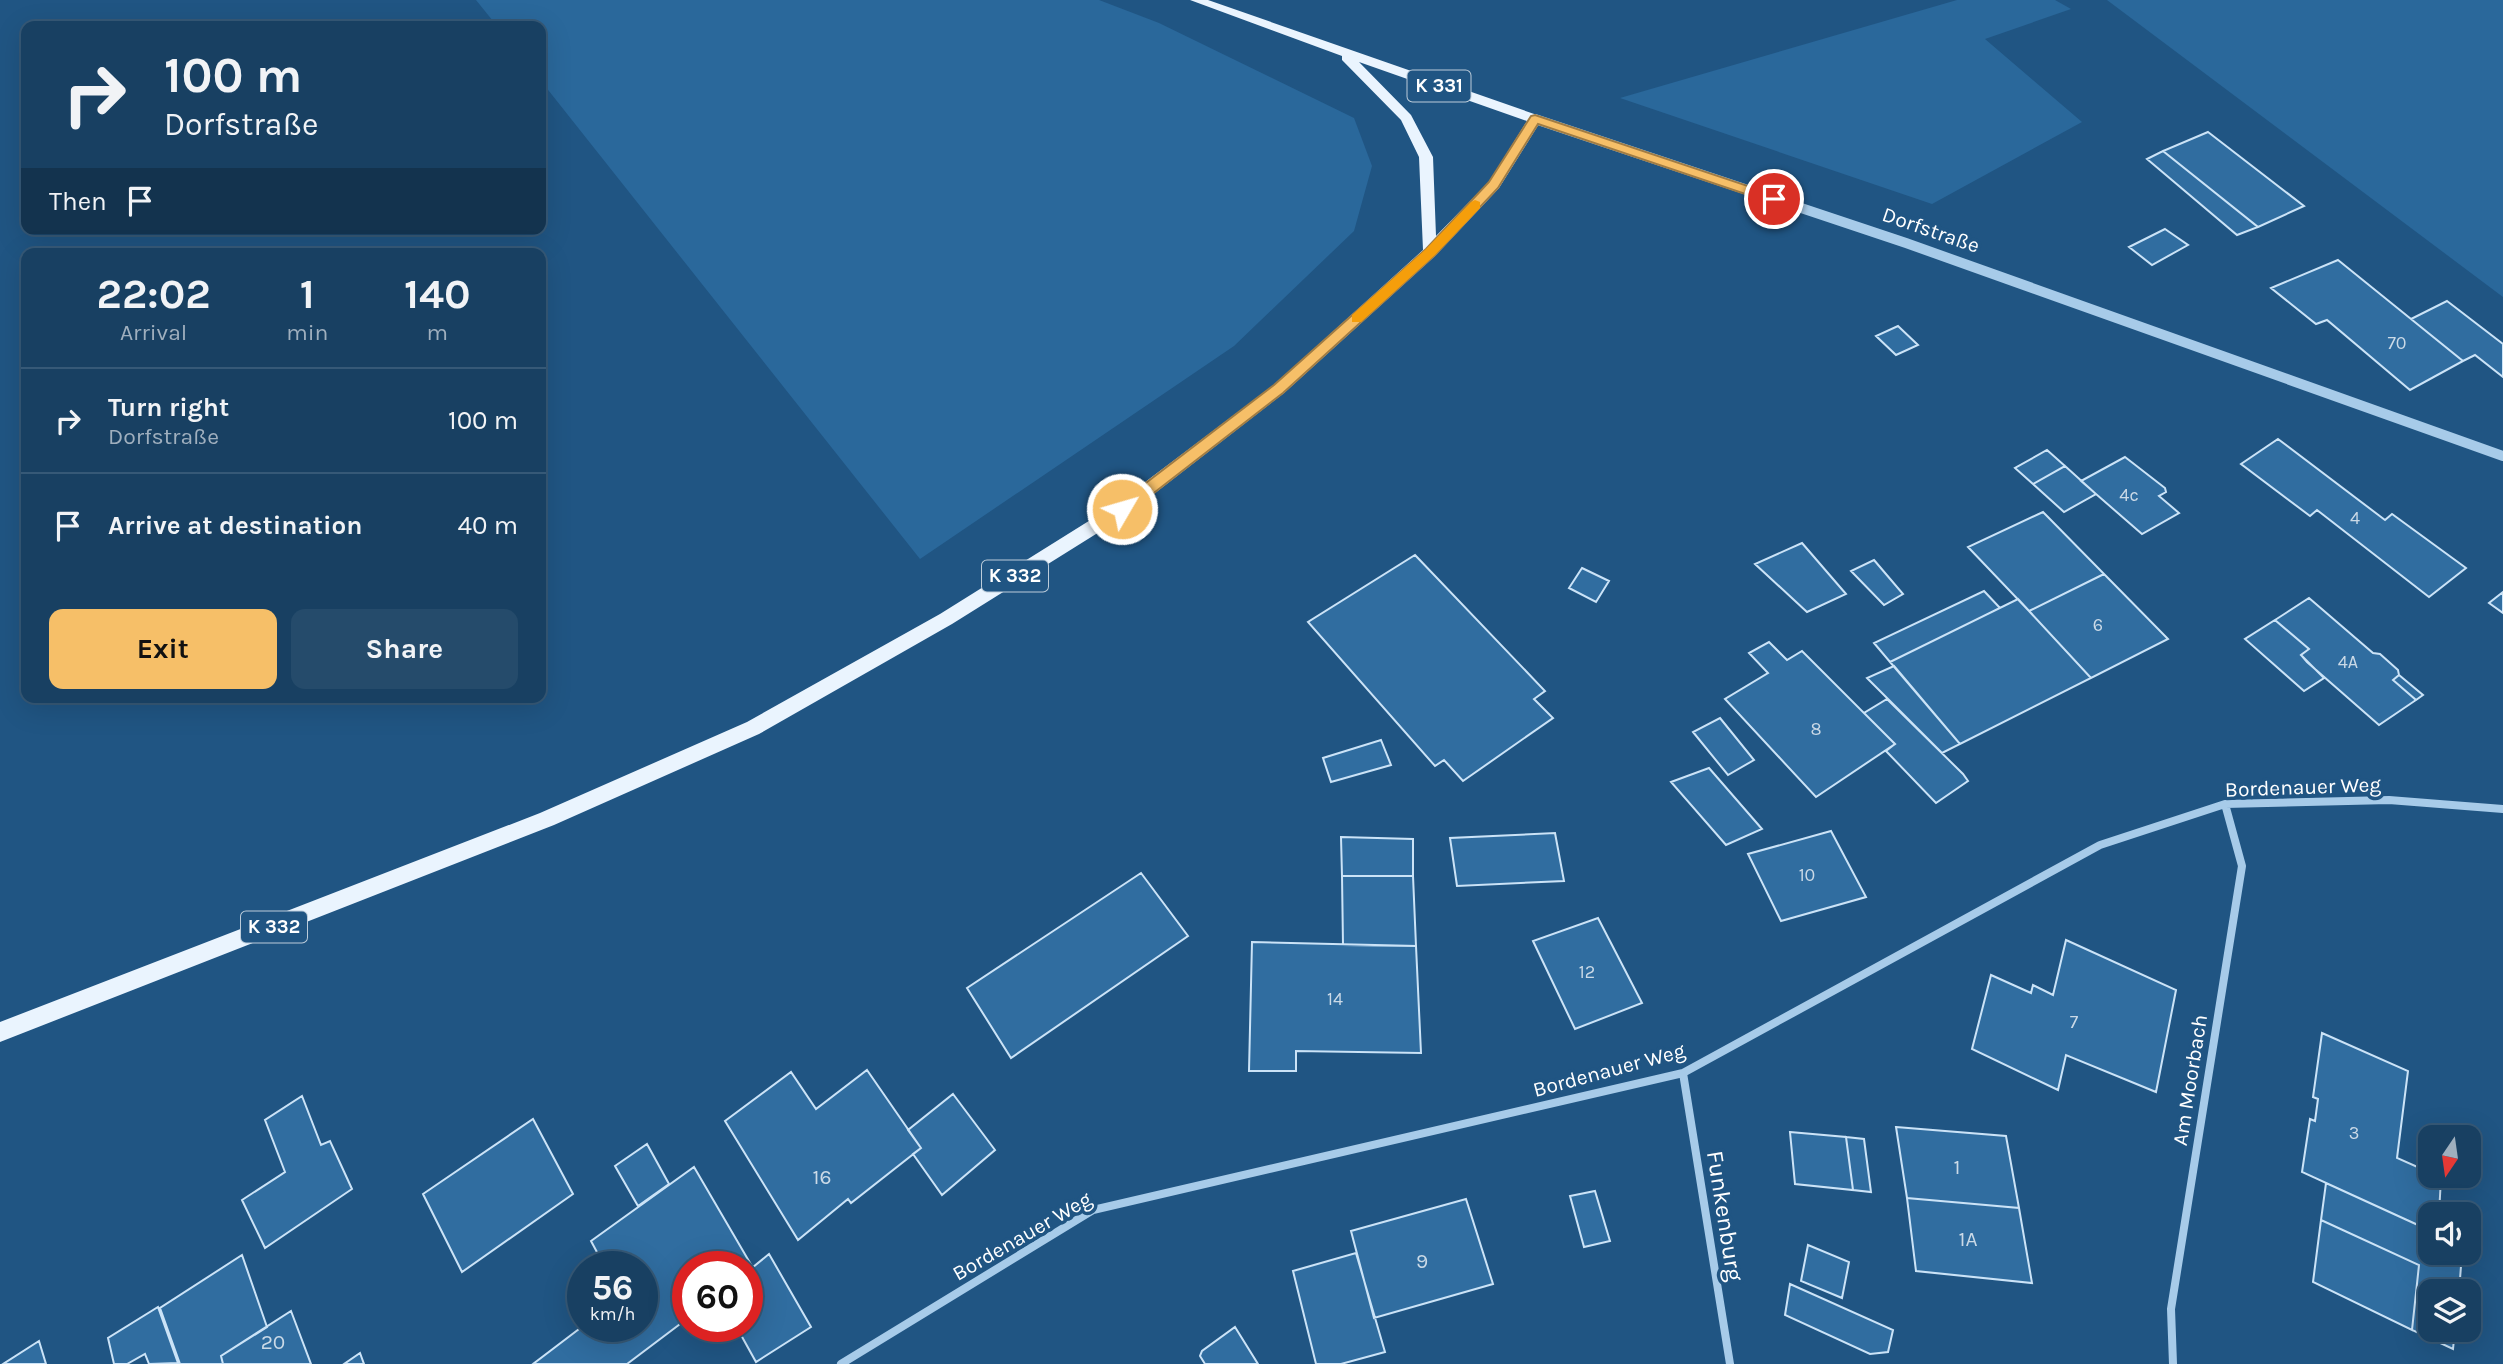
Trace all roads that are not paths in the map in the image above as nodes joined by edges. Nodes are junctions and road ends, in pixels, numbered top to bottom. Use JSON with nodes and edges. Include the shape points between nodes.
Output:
{"nodes":[{"id":1,"x":1196,"y":0,"type":"edge"},
{"id":2,"x":1343,"y":53,"type":"junction"},
{"id":3,"x":1535,"y":119,"type":"junction"},
{"id":4,"x":1430,"y":252,"type":"junction"},
{"id":5,"x":2503,"y":456,"type":"edge"},
{"id":6,"x":2225,"y":804,"type":"junction"},
{"id":7,"x":2503,"y":808,"type":"edge"},
{"id":8,"x":0,"y":1032,"type":"edge"},
{"id":9,"x":1684,"y":1073,"type":"junction"},
{"id":10,"x":841,"y":1364,"type":"edge"},
{"id":11,"x":1730,"y":1364,"type":"edge"},
{"id":12,"x":2173,"y":1364,"type":"edge"}],
"edges":[{"from":1,"to":2,"type":"main road","number":"K 331"},
{"from":2,"to":3,"type":"main road","name":"Dorfstraße","number":"K 331"},
{"from":2,"to":4,"type":"main road","via":[[1406,118],[1426,157]]},
{"from":3,"to":4,"type":"main road","number":"K 332","via":[[1494,185]]},
{"from":3,"to":5,"type":"street","name":"Dorfstraße","number":"K 331","via":[[1906,243]]},
{"from":4,"to":8,"type":"main road","number":"K 332","via":[[1279,389],[1122,509],[946,619],[753,727],[547,819]]},
{"from":6,"to":7,"type":"street","name":"Bordenauer Weg","via":[[2389,800]]},
{"from":6,"to":9,"type":"street","name":"Bordenauer Weg","via":[[2100,845]]},
{"from":6,"to":12,"type":"street","name":"Am Moorbach","via":[[2242,866],[2171,1309]]},
{"from":9,"to":10,"type":"street","name":"Bordenauer Weg","via":[[1093,1210]]},
{"from":9,"to":11,"type":"street","name":"Funkenburg"}]}
